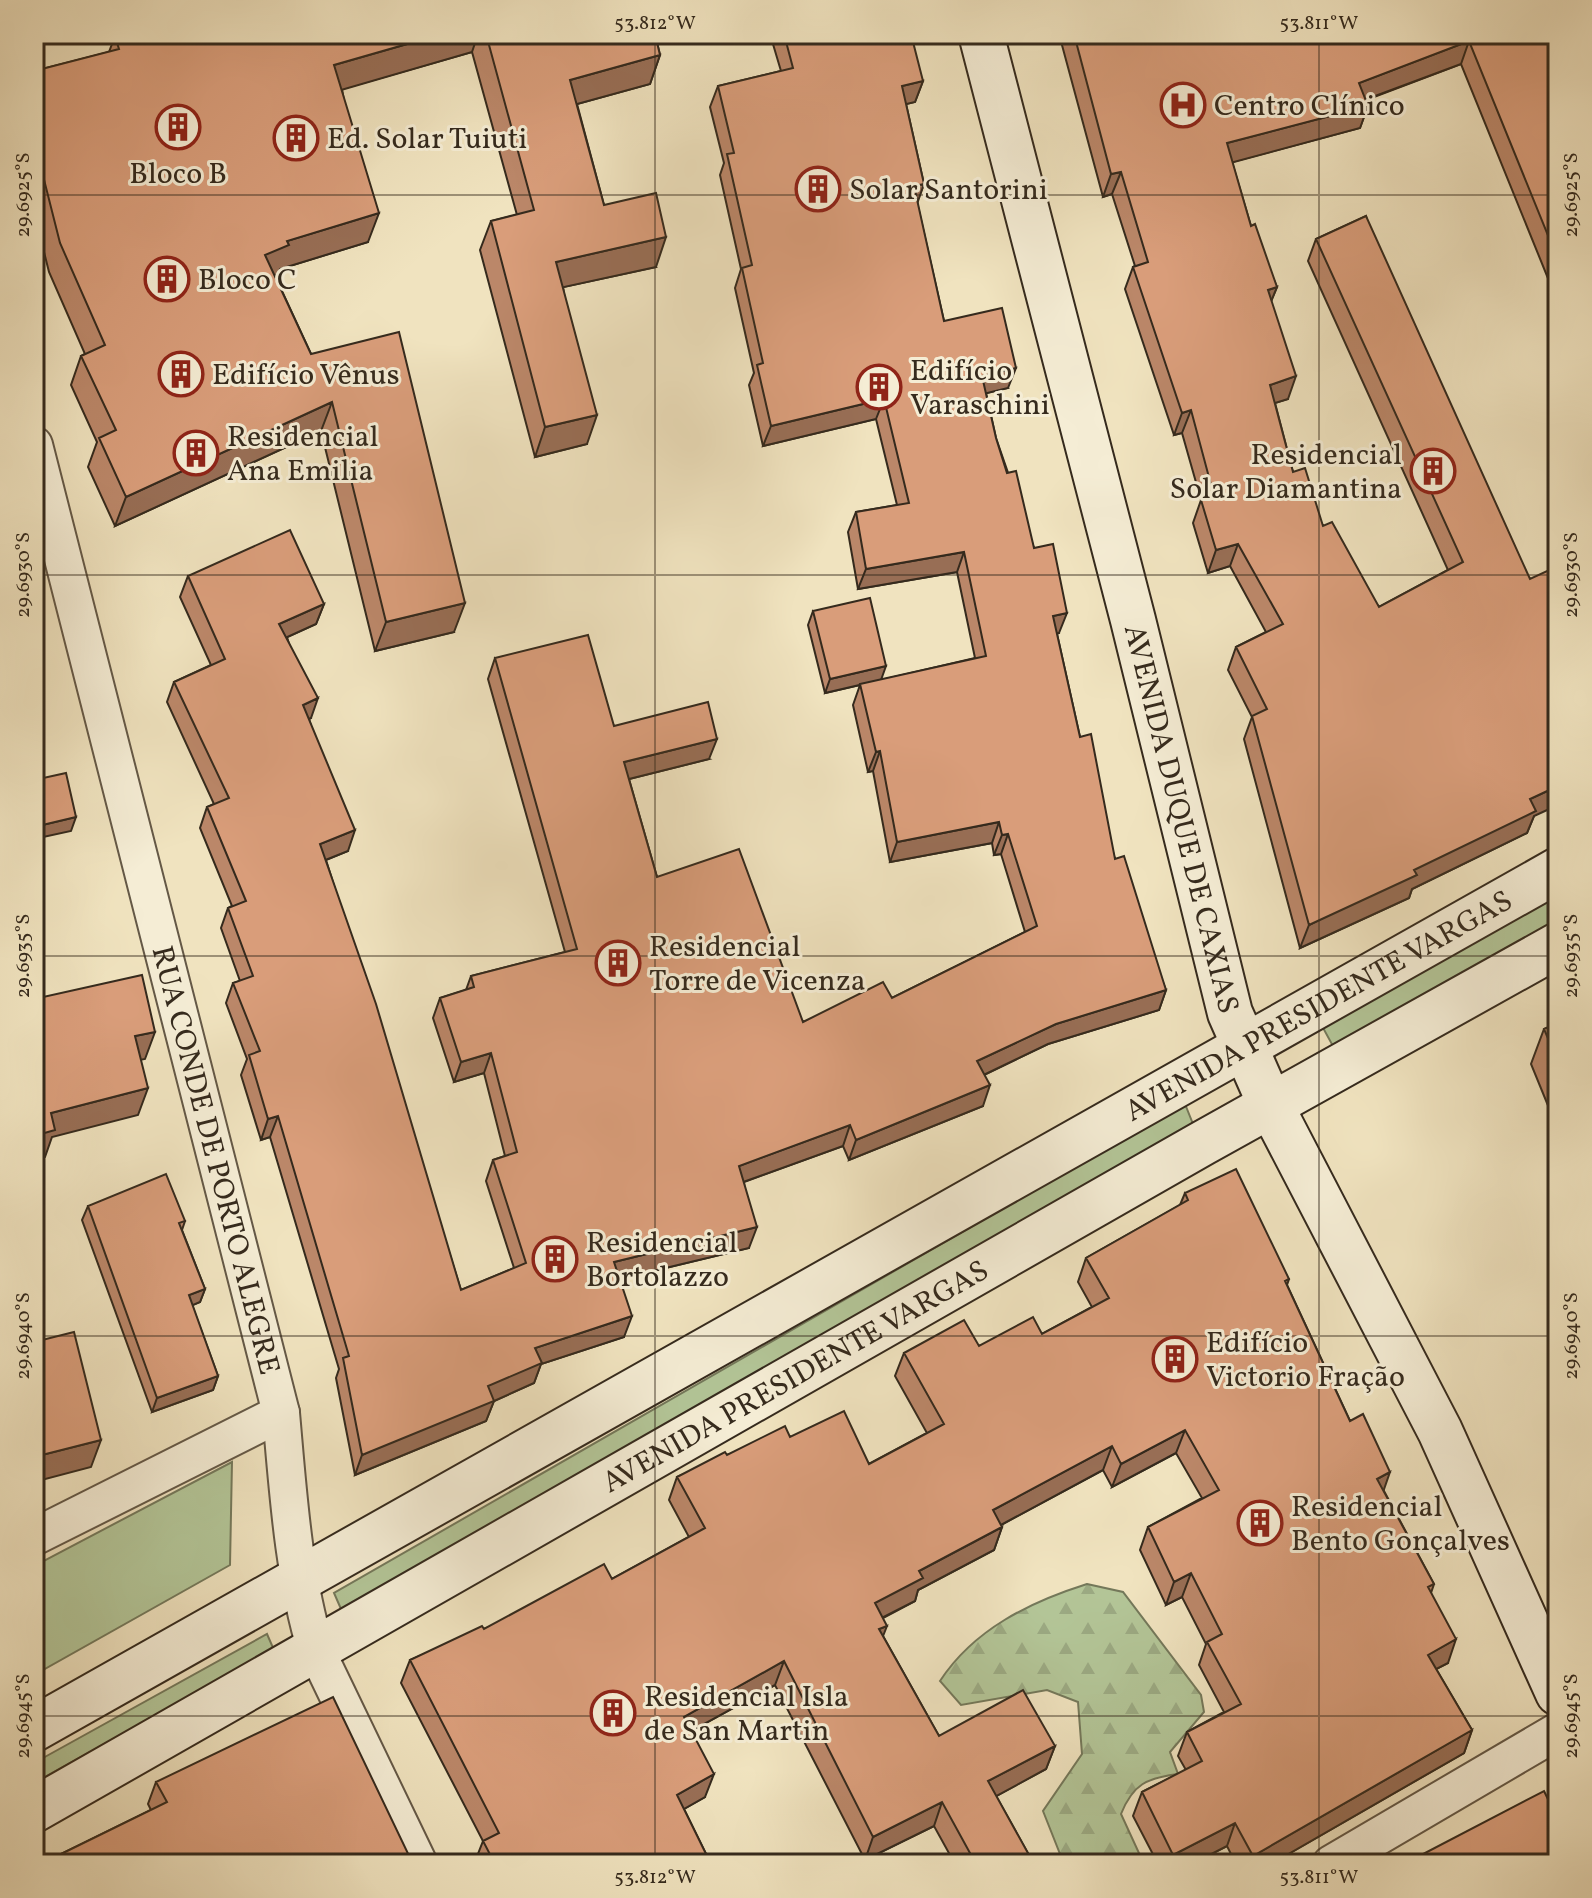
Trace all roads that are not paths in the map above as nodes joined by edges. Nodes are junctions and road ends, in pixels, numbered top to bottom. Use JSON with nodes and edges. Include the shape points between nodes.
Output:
{"nodes":[{"id":1,"x":981,"y":34,"type":"edge"},
{"id":2,"x":34,"y":445,"type":"edge"},
{"id":3,"x":1558,"y":870,"type":"edge"},
{"id":4,"x":1558,"y":945,"type":"edge"},
{"id":5,"x":1245,"y":1048,"type":"junction"},
{"id":6,"x":1271,"y":1106,"type":"junction"},
{"id":7,"x":281,"y":1413,"type":"junction"},
{"id":8,"x":34,"y":1537,"type":"edge"},
{"id":9,"x":302,"y":1578,"type":"junction"},
{"id":10,"x":316,"y":1650,"type":"junction"},
{"id":11,"x":1558,"y":1693,"type":"edge"},
{"id":12,"x":34,"y":1729,"type":"edge"},
{"id":13,"x":1558,"y":1731,"type":"edge"},
{"id":14,"x":34,"y":1810,"type":"edge"},
{"id":15,"x":419,"y":1864,"type":"edge"},
{"id":16,"x":1331,"y":1864,"type":"edge"}],
"edges":[{"from":1,"to":5,"type":"main road","name":"AVENIDA DUQUE DE CAXIAS","via":[[1230,1013]]},
{"from":2,"to":7,"type":"street","name":"RUA CONDE DE PORTO ALEGRE"},
{"from":3,"to":5,"type":"main road","name":"AVENIDA PRESIDENTE VARGAS"},
{"from":4,"to":6,"type":"main road","name":"AVENIDA PRESIDENTE VARGAS"},
{"from":5,"to":6,"type":"main road","name":"AVENIDA DUQUE DE CAXIAS"},
{"from":5,"to":9,"type":"main road","name":"AVENIDA PRESIDENTE VARGAS"},
{"from":6,"to":10,"type":"main road","name":"AVENIDA PRESIDENTE VARGAS"},
{"from":6,"to":11,"type":"main road","name":"AVENIDA DUQUE DE CAXIAS","via":[[1440,1431]]},
{"from":7,"to":8,"type":"street"},
{"from":7,"to":9,"type":"street","name":"RUA CONDE DE PORTO ALEGRE","via":[[291,1531]]},
{"from":9,"to":10,"type":"street","name":"RUA CONDE DE PORTO ALEGRE"},
{"from":9,"to":12,"type":"main road","name":"AVENIDA PRESIDENTE VARGAS"},
{"from":10,"to":14,"type":"main road","name":"AVENIDA PRESIDENTE VARGAS"},
{"from":10,"to":15,"type":"street","name":"RUA CONDE DE PORTO ALEGRE"},
{"from":13,"to":16,"type":"street"}]}
